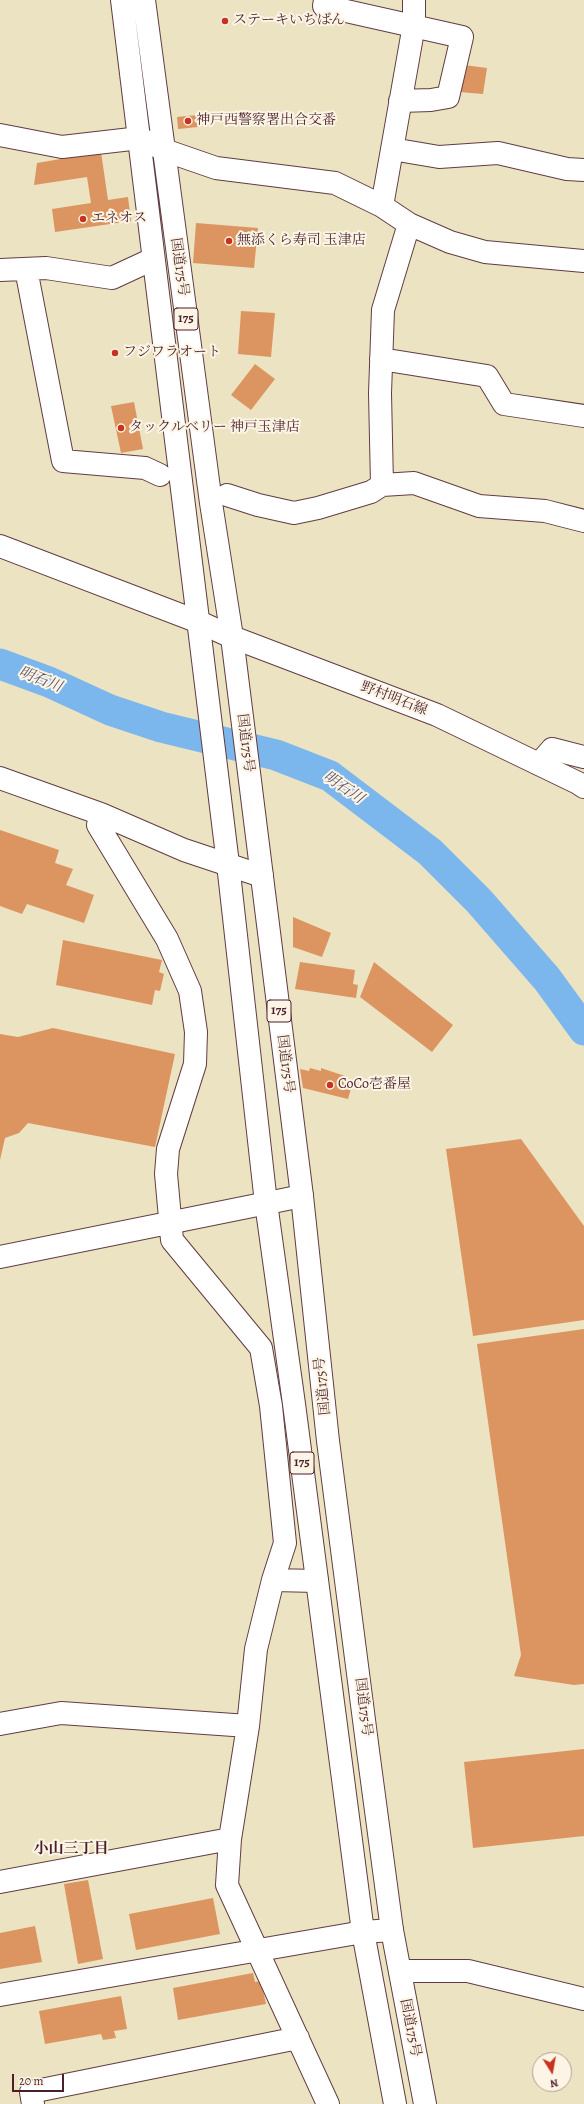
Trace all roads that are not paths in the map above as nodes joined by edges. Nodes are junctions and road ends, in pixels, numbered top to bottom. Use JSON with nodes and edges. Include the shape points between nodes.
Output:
{"nodes":[{"id":1,"x":122,"y":0,"type":"edge"},
{"id":2,"x":144,"y":0,"type":"edge"},
{"id":3,"x":326,"y":0,"type":"edge"},
{"id":4,"x":414,"y":0,"type":"edge"},
{"id":5,"x":414,"y":25,"type":"junction"},
{"id":6,"x":400,"y":101,"type":"junction"},
{"id":7,"x":0,"y":135,"type":"edge"},
{"id":8,"x":140,"y":138,"type":"junction"},
{"id":9,"x":392,"y":149,"type":"junction"},
{"id":10,"x":164,"y":150,"type":"junction"},
{"id":11,"x":584,"y":170,"type":"edge"},
{"id":12,"x":382,"y":206,"type":"junction"},
{"id":13,"x":409,"y":224,"type":"junction"},
{"id":14,"x":153,"y":259,"type":"junction"},
{"id":15,"x":584,"y":261,"type":"edge"},
{"id":16,"x":26,"y":269,"type":"junction"},
{"id":17,"x":0,"y":270,"type":"edge"},
{"id":18,"x":381,"y":359,"type":"junction"},
{"id":19,"x":584,"y":416,"type":"edge"},
{"id":20,"x":160,"y":475,"type":"dead end"},
{"id":21,"x":382,"y":485,"type":"junction"},
{"id":22,"x":227,"y":495,"type":"dead end"},
{"id":23,"x":584,"y":521,"type":"edge"},
{"id":24,"x":0,"y":546,"type":"edge"},
{"id":25,"x":199,"y":622,"type":"junction"},
{"id":26,"x":232,"y":637,"type":"junction"},
{"id":27,"x":584,"y":757,"type":"edge"},
{"id":28,"x":539,"y":764,"type":"junction"},
{"id":29,"x":0,"y":778,"type":"edge"},
{"id":30,"x":584,"y":787,"type":"edge"},
{"id":31,"x":102,"y":814,"type":"junction"},
{"id":32,"x":228,"y":864,"type":"junction"},
{"id":33,"x":262,"y":876,"type":"junction"},
{"id":34,"x":302,"y":1196,"type":"junction"},
{"id":35,"x":266,"y":1203,"type":"junction"},
{"id":36,"x":171,"y":1222,"type":"junction"},
{"id":37,"x":0,"y":1257,"type":"edge"},
{"id":38,"x":294,"y":1404,"type":"junction"},
{"id":39,"x":272,"y":1406,"type":"junction"},
{"id":40,"x":273,"y":1580,"type":"junction"},
{"id":41,"x":317,"y":1581,"type":"junction"},
{"id":42,"x":0,"y":1724,"type":"edge"},
{"id":43,"x":248,"y":1726,"type":"junction"},
{"id":44,"x":230,"y":1839,"type":"junction"},
{"id":45,"x":0,"y":1882,"type":"edge"},
{"id":46,"x":392,"y":1930,"type":"junction"},
{"id":47,"x":364,"y":1932,"type":"junction"},
{"id":48,"x":258,"y":1952,"type":"junction"},
{"id":49,"x":400,"y":1971,"type":"junction"},
{"id":50,"x":0,"y":1995,"type":"edge"},
{"id":51,"x":584,"y":1999,"type":"edge"},
{"id":52,"x":298,"y":2038,"type":"junction"},
{"id":53,"x":33,"y":2104,"type":"edge"},
{"id":54,"x":328,"y":2104,"type":"edge"},
{"id":55,"x":395,"y":2104,"type":"edge"},
{"id":56,"x":425,"y":2104,"type":"edge"}],
"edges":[{"from":1,"to":8,"type":"main road","name":"国道175号","number":"175"},
{"from":2,"to":10,"type":"main road","name":"国道175号","number":"175"},
{"from":3,"to":5,"type":"main road","via":[[324,6]]},
{"from":4,"to":5,"type":"main road"},
{"from":5,"to":6,"type":"main road"},
{"from":5,"to":6,"type":"main road","via":[[462,37],[448,97]]},
{"from":6,"to":9,"type":"main road"},
{"from":7,"to":8,"type":"main road","via":[[62,147]]},
{"from":8,"to":10,"type":"main road"},
{"from":8,"to":14,"type":"main road","name":"国道175号","number":"175"},
{"from":9,"to":11,"type":"main road","via":[[439,157],[498,153],[567,169]]},
{"from":9,"to":12,"type":"main road"},
{"from":10,"to":12,"type":"main road","via":[[216,168],[335,183]]},
{"from":10,"to":26,"type":"main road","name":"国道175号","number":"175","via":[[211,503]]},
{"from":12,"to":13,"type":"main road"},
{"from":13,"to":15,"type":"main road","via":[[450,242],[485,252]]},
{"from":13,"to":18,"type":"main road","via":[[383,310]]},
{"from":14,"to":16,"type":"main road","via":[[112,278],[46,268]]},
{"from":14,"to":25,"type":"main road","name":"国道175号","number":"175"},
{"from":16,"to":17,"type":"main road"},
{"from":16,"to":20,"type":"main road","via":[[63,461],[145,468]]},
{"from":18,"to":19,"type":"main road","via":[[487,376],[504,404]]},
{"from":18,"to":21,"type":"main road"},
{"from":21,"to":22,"type":"main road","via":[[371,492],[294,513]]},
{"from":21,"to":23,"type":"main road","via":[[414,483],[478,506],[544,511]]},
{"from":24,"to":25,"type":"main road","name":"野村明石線"},
{"from":25,"to":26,"type":"main road","name":"野村明石線"},
{"from":25,"to":32,"type":"main road","name":"国道175号","number":"175"},
{"from":26,"to":28,"type":"main road","name":"野村明石線","via":[[437,715]]},
{"from":26,"to":33,"type":"main road","name":"国道175号","number":"175"},
{"from":27,"to":28,"type":"main road","via":[[552,749]]},
{"from":28,"to":30,"type":"main road","name":"野村明石線"},
{"from":29,"to":31,"type":"main road"},
{"from":31,"to":32,"type":"main road","via":[[184,850]]},
{"from":31,"to":36,"type":"main road","via":[[98,825],[167,939],[190,991],[196,1032],[195,1064],[168,1149],[166,1174]]},
{"from":32,"to":33,"type":"main road"},
{"from":32,"to":35,"type":"main road","name":"国道175号","number":"175"},
{"from":33,"to":34,"type":"main road","name":"国道175号","number":"175"},
{"from":34,"to":35,"type":"main road"},
{"from":34,"to":46,"type":"main road","name":"国道175号","number":"175","via":[[328,1441]]},
{"from":35,"to":36,"type":"main road"},
{"from":35,"to":38,"type":"main road","name":"国道175号","number":"175"},
{"from":36,"to":37,"type":"main road"},
{"from":36,"to":39,"type":"main road","via":[[172,1240],[261,1348]]},
{"from":38,"to":39,"type":"main road"},
{"from":38,"to":41,"type":"main road","name":"国道175号","number":"175"},
{"from":39,"to":40,"type":"main road","via":[[285,1543]]},
{"from":40,"to":41,"type":"main road"},
{"from":40,"to":43,"type":"main road","via":[[256,1649]]},
{"from":41,"to":47,"type":"main road","name":"国道175号","number":"175"},
{"from":42,"to":43,"type":"main road","via":[[61,1713]]},
{"from":43,"to":44,"type":"main road"},
{"from":44,"to":45,"type":"main road"},
{"from":44,"to":48,"type":"main road","via":[[227,1884]]},
{"from":46,"to":47,"type":"main road"},
{"from":46,"to":49,"type":"main road","name":"国道175号","number":"175"},
{"from":47,"to":48,"type":"main road"},
{"from":47,"to":55,"type":"main road","name":"国道175号","number":"175"},
{"from":48,"to":50,"type":"main road"},
{"from":48,"to":52,"type":"main road"},
{"from":49,"to":51,"type":"main road","via":[[468,1972]]},
{"from":49,"to":56,"type":"main road","name":"国道175号","number":"175"},
{"from":52,"to":53,"type":"main road","via":[[31,2092]]},
{"from":52,"to":54,"type":"main road"}]}
